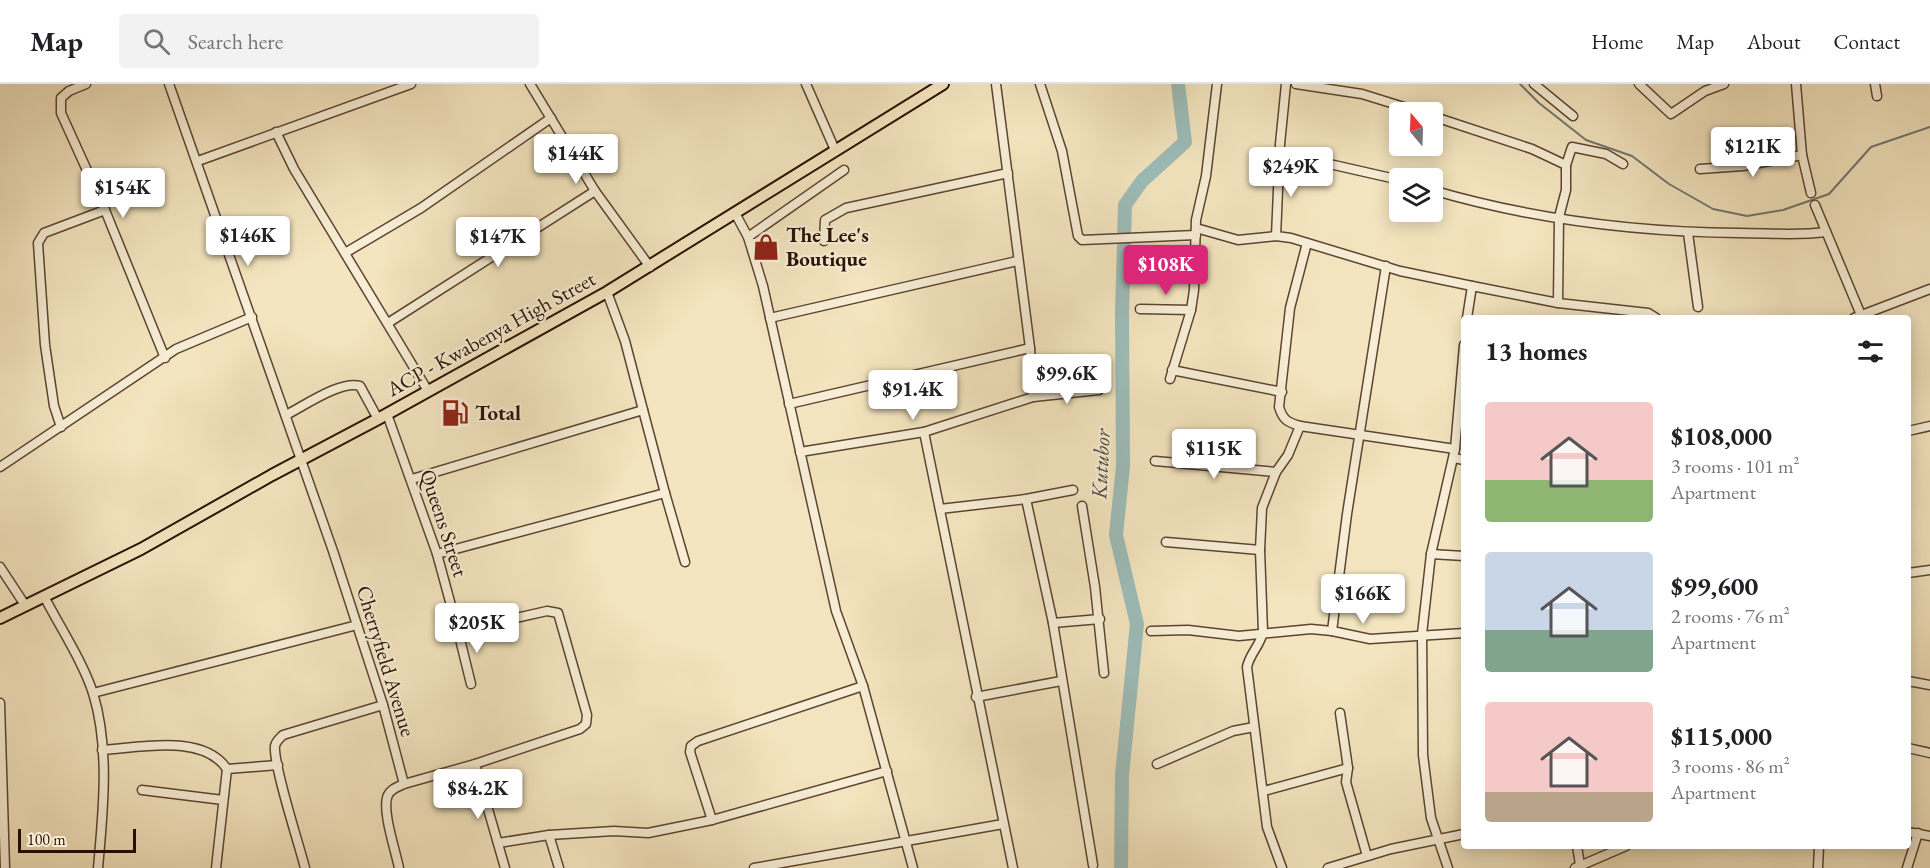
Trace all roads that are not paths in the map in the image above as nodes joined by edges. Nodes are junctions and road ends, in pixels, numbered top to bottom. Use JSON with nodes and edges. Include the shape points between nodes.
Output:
{"nodes":[{"id":1,"x":86,"y":84,"type":"edge"},
{"id":2,"x":169,"y":84,"type":"edge"},
{"id":3,"x":411,"y":84,"type":"edge"},
{"id":4,"x":530,"y":84,"type":"edge"},
{"id":5,"x":806,"y":84,"type":"edge"},
{"id":6,"x":943,"y":84,"type":"edge"},
{"id":7,"x":996,"y":84,"type":"edge"},
{"id":8,"x":1040,"y":84,"type":"edge"},
{"id":9,"x":1217,"y":84,"type":"edge"},
{"id":10,"x":1286,"y":84,"type":"edge"},
{"id":11,"x":1296,"y":84,"type":"edge"},
{"id":12,"x":1534,"y":84,"type":"edge"},
{"id":13,"x":1639,"y":84,"type":"edge"},
{"id":14,"x":1724,"y":84,"type":"edge"},
{"id":15,"x":1796,"y":84,"type":"edge"},
{"id":16,"x":1875,"y":84,"type":"edge"},
{"id":17,"x":392,"y":87,"type":"edge"},
{"id":18,"x":1877,"y":96,"type":"dead end"},
{"id":19,"x":1389,"y":102,"type":"edge"},
{"id":20,"x":1573,"y":116,"type":"dead end"},
{"id":21,"x":550,"y":118,"type":"junction"},
{"id":22,"x":1443,"y":121,"type":"edge"},
{"id":23,"x":276,"y":132,"type":"junction"},
{"id":24,"x":835,"y":150,"type":"junction"},
{"id":25,"x":1802,"y":154,"type":"junction"},
{"id":26,"x":1280,"y":159,"type":"junction"},
{"id":27,"x":198,"y":161,"type":"junction"},
{"id":28,"x":1623,"y":164,"type":"dead end"},
{"id":29,"x":1566,"y":165,"type":"junction"},
{"id":30,"x":1700,"y":169,"type":"dead end"},
{"id":31,"x":844,"y":170,"type":"dead end"},
{"id":32,"x":1008,"y":173,"type":"junction"},
{"id":33,"x":1389,"y":178,"type":"edge"},
{"id":34,"x":595,"y":191,"type":"junction"},
{"id":35,"x":1443,"y":193,"type":"edge"},
{"id":36,"x":1811,"y":193,"type":"dead end"},
{"id":37,"x":1815,"y":205,"type":"dead end"},
{"id":38,"x":105,"y":210,"type":"junction"},
{"id":39,"x":735,"y":213,"type":"junction"},
{"id":40,"x":1559,"y":217,"type":"junction"},
{"id":41,"x":1196,"y":231,"type":"junction"},
{"id":42,"x":1826,"y":232,"type":"junction"},
{"id":43,"x":1688,"y":233,"type":"junction"},
{"id":44,"x":1276,"y":236,"type":"junction"},
{"id":45,"x":748,"y":237,"type":"junction"},
{"id":46,"x":824,"y":241,"type":"dead end"},
{"id":47,"x":1307,"y":243,"type":"junction"},
{"id":48,"x":345,"y":253,"type":"junction"},
{"id":49,"x":1017,"y":261,"type":"junction"},
{"id":50,"x":1386,"y":266,"type":"junction"},
{"id":51,"x":650,"y":267,"type":"junction"},
{"id":52,"x":1472,"y":286,"type":"junction"},
{"id":53,"x":1930,"y":289,"type":"edge"},
{"id":54,"x":607,"y":292,"type":"junction"},
{"id":55,"x":1558,"y":303,"type":"junction"},
{"id":56,"x":1698,"y":307,"type":"dead end"},
{"id":57,"x":1140,"y":309,"type":"dead end"},
{"id":58,"x":1191,"y":310,"type":"junction"},
{"id":59,"x":1467,"y":315,"type":"edge"},
{"id":60,"x":1648,"y":315,"type":"edge"},
{"id":61,"x":1857,"y":315,"type":"edge"},
{"id":62,"x":1863,"y":315,"type":"edge"},
{"id":63,"x":252,"y":316,"type":"junction"},
{"id":64,"x":770,"y":318,"type":"junction"},
{"id":65,"x":388,"y":323,"type":"junction"},
{"id":66,"x":1030,"y":348,"type":"junction"},
{"id":67,"x":165,"y":358,"type":"junction"},
{"id":68,"x":1099,"y":390,"type":"dead end"},
{"id":69,"x":428,"y":391,"type":"junction"},
{"id":70,"x":1282,"y":392,"type":"junction"},
{"id":71,"x":1461,"y":395,"type":"edge"},
{"id":72,"x":1033,"y":397,"type":"junction"},
{"id":73,"x":789,"y":404,"type":"junction"},
{"id":74,"x":643,"y":410,"type":"junction"},
{"id":75,"x":286,"y":415,"type":"junction"},
{"id":76,"x":383,"y":417,"type":"junction"},
{"id":77,"x":1300,"y":426,"type":"junction"},
{"id":78,"x":1930,"y":426,"type":"edge"},
{"id":79,"x":61,"y":428,"type":"junction"},
{"id":80,"x":1911,"y":430,"type":"edge"},
{"id":81,"x":924,"y":432,"type":"junction"},
{"id":82,"x":1361,"y":435,"type":"junction"},
{"id":83,"x":800,"y":452,"type":"junction"},
{"id":84,"x":1455,"y":454,"type":"junction"},
{"id":85,"x":1461,"y":458,"type":"edge"},
{"id":86,"x":302,"y":459,"type":"junction"},
{"id":87,"x":1155,"y":461,"type":"dead end"},
{"id":88,"x":0,"y":467,"type":"edge"},
{"id":89,"x":1276,"y":472,"type":"junction"},
{"id":90,"x":412,"y":479,"type":"junction"},
{"id":91,"x":1073,"y":490,"type":"dead end"},
{"id":92,"x":665,"y":493,"type":"junction"},
{"id":93,"x":1026,"y":499,"type":"junction"},
{"id":94,"x":1082,"y":506,"type":"dead end"},
{"id":95,"x":940,"y":509,"type":"junction"},
{"id":96,"x":1166,"y":542,"type":"dead end"},
{"id":97,"x":1260,"y":550,"type":"junction"},
{"id":98,"x":437,"y":554,"type":"junction"},
{"id":99,"x":1431,"y":554,"type":"junction"},
{"id":100,"x":1461,"y":556,"type":"edge"},
{"id":101,"x":685,"y":562,"type":"dead end"},
{"id":102,"x":0,"y":567,"type":"edge"},
{"id":103,"x":1930,"y":570,"type":"edge"},
{"id":104,"x":1911,"y":573,"type":"edge"},
{"id":105,"x":45,"y":598,"type":"junction"},
{"id":106,"x":25,"y":605,"type":"junction"},
{"id":107,"x":0,"y":618,"type":"edge"},
{"id":108,"x":1100,"y":619,"type":"junction"},
{"id":109,"x":1053,"y":623,"type":"junction"},
{"id":110,"x":357,"y":625,"type":"junction"},
{"id":111,"x":0,"y":626,"type":"edge"},
{"id":112,"x":1151,"y":630,"type":"dead end"},
{"id":113,"x":458,"y":631,"type":"junction"},
{"id":114,"x":1332,"y":631,"type":"junction"},
{"id":115,"x":1263,"y":632,"type":"junction"},
{"id":116,"x":1461,"y":633,"type":"edge"},
{"id":117,"x":1422,"y":634,"type":"junction"},
{"id":118,"x":1104,"y":673,"type":"dead end"},
{"id":119,"x":1061,"y":681,"type":"junction"},
{"id":120,"x":1911,"y":682,"type":"edge"},
{"id":121,"x":471,"y":684,"type":"dead end"},
{"id":122,"x":1930,"y":685,"type":"edge"},
{"id":123,"x":863,"y":686,"type":"junction"},
{"id":124,"x":93,"y":693,"type":"junction"},
{"id":125,"x":976,"y":697,"type":"junction"},
{"id":126,"x":0,"y":703,"type":"edge"},
{"id":127,"x":383,"y":705,"type":"junction"},
{"id":128,"x":1340,"y":713,"type":"dead end"},
{"id":129,"x":1254,"y":727,"type":"junction"},
{"id":130,"x":1911,"y":749,"type":"edge"},
{"id":131,"x":102,"y":750,"type":"junction"},
{"id":132,"x":1930,"y":753,"type":"edge"},
{"id":133,"x":475,"y":764,"type":"junction"},
{"id":134,"x":1157,"y":764,"type":"dead end"},
{"id":135,"x":278,"y":765,"type":"junction"},
{"id":136,"x":1348,"y":768,"type":"junction"},
{"id":137,"x":227,"y":769,"type":"junction"},
{"id":138,"x":887,"y":771,"type":"junction"},
{"id":139,"x":404,"y":784,"type":"junction"},
{"id":140,"x":142,"y":790,"type":"dead end"},
{"id":141,"x":1264,"y":791,"type":"junction"},
{"id":142,"x":223,"y":800,"type":"junction"},
{"id":143,"x":712,"y":820,"type":"junction"},
{"id":144,"x":1003,"y":824,"type":"junction"},
{"id":145,"x":1911,"y":832,"type":"edge"},
{"id":146,"x":1918,"y":833,"type":"junction"},
{"id":147,"x":1461,"y":834,"type":"edge"},
{"id":148,"x":549,"y":835,"type":"junction"},
{"id":149,"x":1930,"y":836,"type":"edge"},
{"id":150,"x":1439,"y":838,"type":"junction"},
{"id":151,"x":906,"y":842,"type":"junction"},
{"id":152,"x":498,"y":843,"type":"junction"},
{"id":153,"x":1578,"y":849,"type":"edge"},
{"id":154,"x":1619,"y":849,"type":"edge"},
{"id":155,"x":1819,"y":849,"type":"edge"},
{"id":156,"x":1367,"y":856,"type":"junction"},
{"id":157,"x":1093,"y":865,"type":"dead end"},
{"id":158,"x":1578,"y":867,"type":"edge"},
{"id":159,"x":5,"y":868,"type":"edge"},
{"id":160,"x":98,"y":868,"type":"edge"},
{"id":161,"x":216,"y":868,"type":"edge"},
{"id":162,"x":305,"y":868,"type":"edge"},
{"id":163,"x":399,"y":868,"type":"edge"},
{"id":164,"x":505,"y":868,"type":"edge"},
{"id":165,"x":559,"y":868,"type":"edge"},
{"id":166,"x":754,"y":868,"type":"edge"},
{"id":167,"x":914,"y":868,"type":"edge"},
{"id":168,"x":1013,"y":868,"type":"edge"},
{"id":169,"x":1282,"y":868,"type":"edge"},
{"id":170,"x":1328,"y":868,"type":"edge"},
{"id":171,"x":1448,"y":868,"type":"edge"},
{"id":172,"x":1818,"y":868,"type":"edge"},
{"id":173,"x":1907,"y":868,"type":"edge"}],
"edges":[{"from":1,"to":38,"type":"street","via":[[69,90],[61,98],[61,113]]},
{"from":2,"to":27,"type":"street","name":"Cherryfield Avenue"},
{"from":3,"to":17,"type":"street"},
{"from":4,"to":21,"type":"street"},
{"from":5,"to":24,"type":"street"},
{"from":6,"to":24,"type":"main road","name":"ACP - Kwabenya High Street"},
{"from":7,"to":32,"type":"street"},
{"from":8,"to":41,"type":"street","via":[[1062,151],[1078,236],[1082,240]]},
{"from":9,"to":41,"type":"street"},
{"from":10,"to":26,"type":"street"},
{"from":11,"to":19,"type":"street"},
{"from":12,"to":20,"type":"street"},
{"from":13,"to":14,"type":"street","via":[[1671,114]]},
{"from":15,"to":25,"type":"street"},
{"from":16,"to":18,"type":"street"},
{"from":17,"to":23,"type":"street"},
{"from":21,"to":34,"type":"street"},
{"from":21,"to":48,"type":"street","via":[[421,208]]},
{"from":22,"to":29,"type":"street","via":[[1532,149]]},
{"from":23,"to":27,"type":"street"},
{"from":23,"to":48,"type":"street"},
{"from":24,"to":39,"type":"main road","name":"ACP - Kwabenya High Street"},
{"from":25,"to":30,"type":"street","via":[[1743,166]]},
{"from":25,"to":36,"type":"street"},
{"from":26,"to":33,"type":"street","via":[[1334,165]]},
{"from":26,"to":44,"type":"street"},
{"from":27,"to":63,"type":"street","name":"Cherryfield Avenue"},
{"from":28,"to":29,"type":"street","via":[[1606,154],[1575,146]]},
{"from":29,"to":40,"type":"street","via":[[1566,190]]},
{"from":31,"to":45,"type":"street"},
{"from":32,"to":46,"type":"street","via":[[846,208],[825,220]]},
{"from":32,"to":49,"type":"street"},
{"from":34,"to":51,"type":"street"},
{"from":34,"to":65,"type":"street"},
{"from":35,"to":40,"type":"street"},
{"from":37,"to":42,"type":"street"},
{"from":38,"to":67,"type":"street"},
{"from":38,"to":79,"type":"street","via":[[44,233],[38,243],[45,345]]},
{"from":39,"to":45,"type":"street"},
{"from":39,"to":51,"type":"main road","name":"ACP - Kwabenya High Street"},
{"from":40,"to":43,"type":"street"},
{"from":40,"to":55,"type":"street"},
{"from":41,"to":44,"type":"street","via":[[1238,240]]},
{"from":41,"to":58,"type":"street"},
{"from":42,"to":43,"type":"street"},
{"from":42,"to":61,"type":"street"},
{"from":43,"to":56,"type":"street"},
{"from":44,"to":47,"type":"street"},
{"from":45,"to":64,"type":"street"},
{"from":47,"to":50,"type":"street"},
{"from":47,"to":70,"type":"street","via":[[1290,309]]},
{"from":48,"to":65,"type":"street"},
{"from":49,"to":64,"type":"street"},
{"from":49,"to":66,"type":"street"},
{"from":50,"to":52,"type":"street"},
{"from":50,"to":82,"type":"street"},
{"from":51,"to":54,"type":"main road","name":"ACP - Kwabenya High Street"},
{"from":52,"to":55,"type":"street"},
{"from":52,"to":59,"type":"street"},
{"from":53,"to":62,"type":"street"},
{"from":54,"to":69,"type":"main road","name":"ACP - Kwabenya High Street"},
{"from":54,"to":74,"type":"street"},
{"from":55,"to":60,"type":"street"},
{"from":57,"to":58,"type":"street"},
{"from":58,"to":70,"type":"street","via":[[1171,374]]},
{"from":63,"to":67,"type":"street","via":[[188,343]]},
{"from":63,"to":75,"type":"street","name":"Cherryfield Avenue"},
{"from":64,"to":73,"type":"street"},
{"from":65,"to":69,"type":"street"},
{"from":66,"to":72,"type":"street"},
{"from":66,"to":73,"type":"street"},
{"from":67,"to":79,"type":"street"},
{"from":68,"to":72,"type":"street"},
{"from":69,"to":76,"type":"main road","name":"ACP - Kwabenya High Street"},
{"from":70,"to":77,"type":"street","via":[[1281,416]]},
{"from":71,"to":84,"type":"street"},
{"from":72,"to":81,"type":"street"},
{"from":73,"to":83,"type":"street"},
{"from":74,"to":90,"type":"street"},
{"from":74,"to":92,"type":"street"},
{"from":75,"to":76,"type":"street","name":"Queens Street","via":[[339,387],[353,384],[360,386]]},
{"from":75,"to":86,"type":"street","name":"Cherryfield Avenue"},
{"from":76,"to":86,"type":"main road","name":"ACP - Kwabenya High Street"},
{"from":76,"to":90,"type":"street","name":"Queens Street"},
{"from":77,"to":82,"type":"street"},
{"from":77,"to":89,"type":"street"},
{"from":78,"to":80,"type":"street"},
{"from":79,"to":88,"type":"street"},
{"from":81,"to":83,"type":"street"},
{"from":81,"to":95,"type":"street"},
{"from":82,"to":84,"type":"street"},
{"from":82,"to":114,"type":"street"},
{"from":83,"to":123,"type":"street","via":[[836,611]]},
{"from":84,"to":85,"type":"street"},
{"from":84,"to":99,"type":"street"},
{"from":86,"to":105,"type":"main road","name":"ACP - Kwabenya High Street"},
{"from":86,"to":110,"type":"street","name":"Cherryfield Avenue"},
{"from":87,"to":89,"type":"street"},
{"from":89,"to":97,"type":"street","via":[[1262,508]]},
{"from":90,"to":98,"type":"street","name":"Queens Street"},
{"from":91,"to":93,"type":"street"},
{"from":92,"to":98,"type":"street"},
{"from":92,"to":101,"type":"street"},
{"from":93,"to":95,"type":"street"},
{"from":93,"to":109,"type":"street"},
{"from":94,"to":108,"type":"street"},
{"from":95,"to":125,"type":"street"},
{"from":96,"to":97,"type":"street"},
{"from":97,"to":115,"type":"street"},
{"from":98,"to":113,"type":"street","name":"Queens Street"},
{"from":99,"to":100,"type":"street"},
{"from":99,"to":117,"type":"street"},
{"from":102,"to":106,"type":"street"},
{"from":103,"to":104,"type":"street"},
{"from":105,"to":106,"type":"main road"},
{"from":105,"to":111,"type":"main road"},
{"from":105,"to":124,"type":"street"},
{"from":106,"to":107,"type":"main road"},
{"from":108,"to":109,"type":"street"},
{"from":108,"to":118,"type":"street"},
{"from":109,"to":119,"type":"street"},
{"from":110,"to":124,"type":"street"},
{"from":110,"to":127,"type":"street","name":"Cherryfield Avenue"},
{"from":112,"to":115,"type":"street","via":[[1233,636]]},
{"from":113,"to":121,"type":"street","name":"Queens Street"},
{"from":113,"to":133,"type":"street","via":[[547,611],[558,613],[587,715],[586,724],[580,729]]},
{"from":114,"to":115,"type":"street"},
{"from":114,"to":117,"type":"street","via":[[1370,639]]},
{"from":115,"to":129,"type":"street","via":[[1247,667]]},
{"from":116,"to":117,"type":"street"},
{"from":117,"to":150,"type":"street","via":[[1423,755],[1428,801]]},
{"from":119,"to":125,"type":"street"},
{"from":119,"to":157,"type":"street"},
{"from":120,"to":122,"type":"street"},
{"from":123,"to":138,"type":"street"},
{"from":123,"to":143,"type":"street","via":[[691,746]]},
{"from":124,"to":131,"type":"street"},
{"from":125,"to":144,"type":"street"},
{"from":126,"to":159,"type":"street"},
{"from":127,"to":135,"type":"street","via":[[283,735],[275,746]]},
{"from":127,"to":139,"type":"street","name":"Cherryfield Avenue"},
{"from":128,"to":136,"type":"street"},
{"from":129,"to":134,"type":"street","via":[[1233,731]]},
{"from":129,"to":141,"type":"street"},
{"from":130,"to":132,"type":"street"},
{"from":131,"to":137,"type":"street","via":[[184,747],[220,758]]},
{"from":131,"to":160,"type":"street"},
{"from":133,"to":139,"type":"street"},
{"from":133,"to":152,"type":"street"},
{"from":135,"to":137,"type":"street"},
{"from":135,"to":162,"type":"street"},
{"from":136,"to":141,"type":"street"},
{"from":136,"to":156,"type":"street","via":[[1346,782]]},
{"from":137,"to":142,"type":"street"},
{"from":138,"to":143,"type":"street"},
{"from":138,"to":151,"type":"street"},
{"from":139,"to":163,"type":"street","via":[[393,789],[386,803]]},
{"from":140,"to":142,"type":"street"},
{"from":141,"to":169,"type":"street","via":[[1267,826]]},
{"from":142,"to":161,"type":"street"},
{"from":143,"to":148,"type":"street","via":[[648,833]]},
{"from":144,"to":151,"type":"street"},
{"from":144,"to":168,"type":"street"},
{"from":145,"to":146,"type":"street"},
{"from":146,"to":149,"type":"street"},
{"from":146,"to":173,"type":"street"},
{"from":147,"to":150,"type":"street"},
{"from":148,"to":152,"type":"street"},
{"from":148,"to":165,"type":"street"},
{"from":150,"to":156,"type":"street"},
{"from":150,"to":171,"type":"street"},
{"from":151,"to":166,"type":"street"},
{"from":151,"to":167,"type":"street"},
{"from":152,"to":164,"type":"street"},
{"from":153,"to":158,"type":"street"},
{"from":154,"to":158,"type":"street"},
{"from":155,"to":172,"type":"street"},
{"from":156,"to":170,"type":"street"}]}
